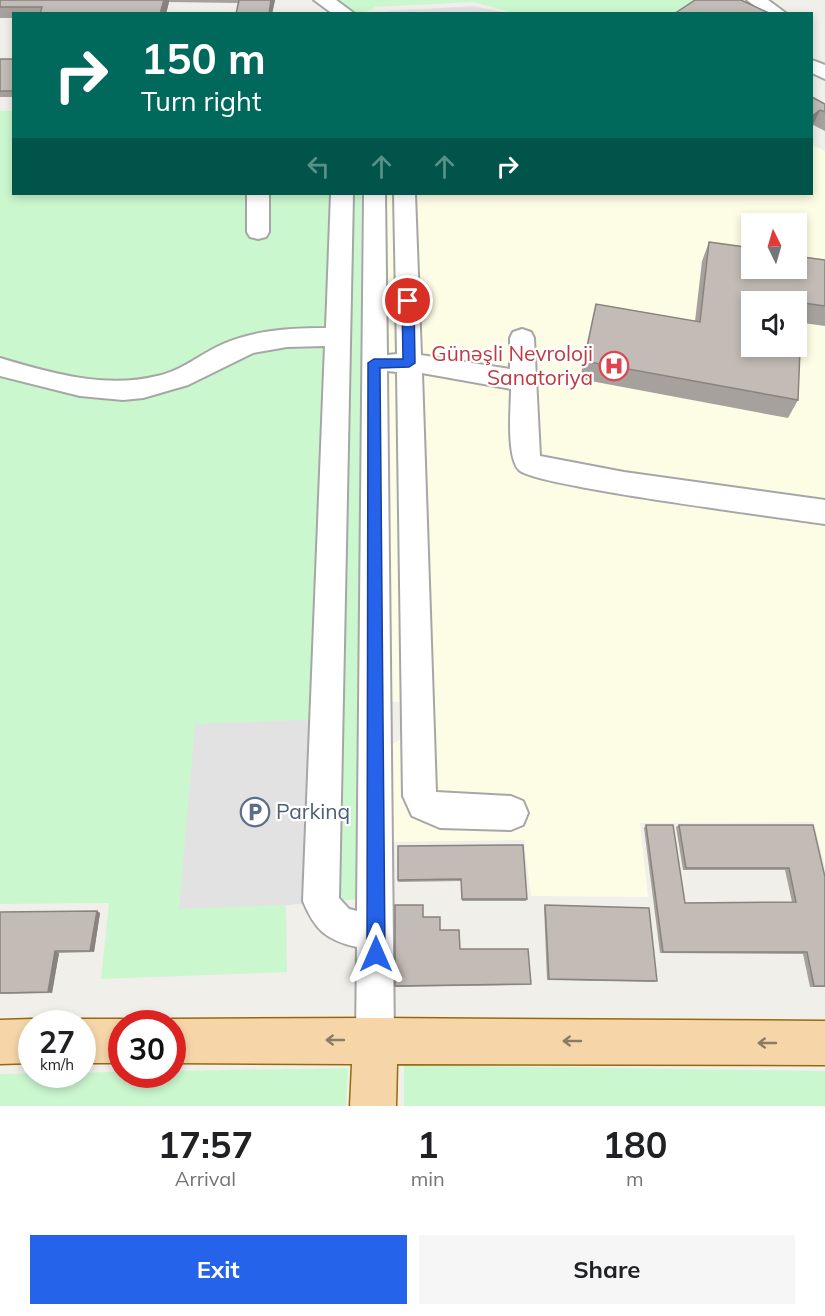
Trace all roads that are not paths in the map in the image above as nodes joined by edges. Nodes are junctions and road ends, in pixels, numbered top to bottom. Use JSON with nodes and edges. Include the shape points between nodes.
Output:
{"nodes":[{"id":1,"x":323,"y":0,"type":"edge"},
{"id":2,"x":756,"y":0,"type":"edge"},
{"id":3,"x":343,"y":12,"type":"edge"},
{"id":4,"x":775,"y":12,"type":"edge"},
{"id":5,"x":258,"y":195,"type":"edge"},
{"id":6,"x":342,"y":195,"type":"edge"},
{"id":7,"x":374,"y":195,"type":"edge"},
{"id":8,"x":405,"y":195,"type":"edge"},
{"id":9,"x":258,"y":232,"type":"dead end"},
{"id":10,"x":339,"y":338,"type":"junction"},
{"id":11,"x":522,"y":338,"type":"dead end"},
{"id":12,"x":374,"y":363,"type":"junction"},
{"id":13,"x":409,"y":363,"type":"junction"},
{"id":14,"x":0,"y":367,"type":"edge"},
{"id":15,"x":522,"y":381,"type":"junction"},
{"id":16,"x":825,"y":512,"type":"edge"},
{"id":17,"x":418,"y":722,"type":"junction"},
{"id":18,"x":375,"y":724,"type":"junction"},
{"id":19,"x":511,"y":813,"type":"dead end"},
{"id":20,"x":376,"y":933,"type":"junction"},
{"id":21,"x":375,"y":1040,"type":"junction"},
{"id":22,"x":18,"y":1041,"type":"edge"},
{"id":23,"x":186,"y":1041,"type":"edge"},
{"id":24,"x":0,"y":1042,"type":"edge"},
{"id":25,"x":825,"y":1043,"type":"edge"},
{"id":26,"x":373,"y":1106,"type":"edge"}],
"edges":[{"from":1,"to":3,"type":"street"},
{"from":2,"to":4,"type":"street"},
{"from":5,"to":9,"type":"street"},
{"from":6,"to":10,"type":"street"},
{"from":7,"to":12,"type":"street"},
{"from":8,"to":13,"type":"street"},
{"from":10,"to":14,"type":"street","via":[[308,336],[260,342],[234,349],[209,365],[161,385],[143,388],[84,388]]},
{"from":10,"to":20,"type":"street","via":[[321,901],[327,915],[339,925]]},
{"from":11,"to":15,"type":"street"},
{"from":12,"to":13,"type":"street"},
{"from":12,"to":18,"type":"street"},
{"from":13,"to":15,"type":"street"},
{"from":13,"to":17,"type":"street"},
{"from":15,"to":16,"type":"street","via":[[525,452],[534,466]]},
{"from":17,"to":18,"type":"street"},
{"from":17,"to":19,"type":"street","via":[[420,796],[424,804],[440,811]]},
{"from":18,"to":20,"type":"street"},
{"from":20,"to":21,"type":"street"},
{"from":21,"to":23,"type":"main road","one_way":true},
{"from":25,"to":21,"type":"main road","one_way":true},
{"from":21,"to":26,"type":"main road"},
{"from":22,"to":24,"type":"main road"}]}
